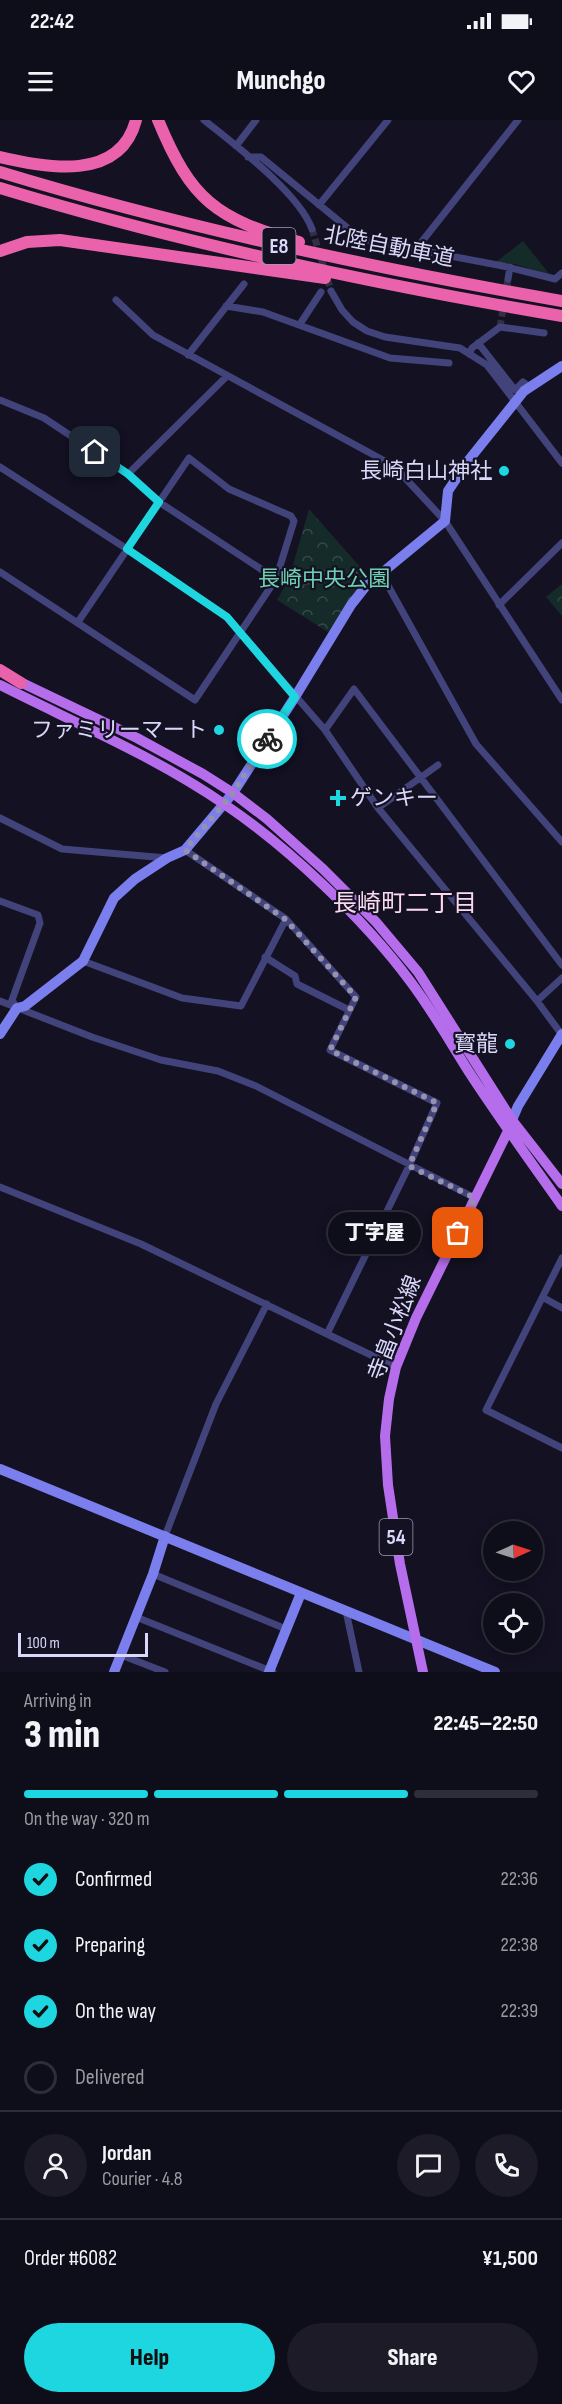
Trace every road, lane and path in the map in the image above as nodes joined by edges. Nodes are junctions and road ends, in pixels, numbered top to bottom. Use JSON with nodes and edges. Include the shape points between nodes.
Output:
{"nodes":[{"id":1,"x":135,"y":120,"type":"edge"},
{"id":2,"x":158,"y":120,"type":"edge"},
{"id":3,"x":204,"y":120,"type":"edge"},
{"id":4,"x":256,"y":120,"type":"edge"},
{"id":5,"x":388,"y":120,"type":"edge"},
{"id":6,"x":518,"y":120,"type":"edge"},
{"id":7,"x":236,"y":146,"type":"junction"},
{"id":8,"x":0,"y":157,"type":"edge"},
{"id":9,"x":248,"y":157,"type":"junction"},
{"id":10,"x":0,"y":172,"type":"edge"},
{"id":11,"x":0,"y":188,"type":"edge"},
{"id":12,"x":319,"y":205,"type":"junction"},
{"id":13,"x":312,"y":229,"type":"tunnel mouth"},
{"id":14,"x":416,"y":249,"type":"junction"},
{"id":15,"x":0,"y":251,"type":"edge"},
{"id":16,"x":510,"y":267,"type":"junction"},
{"id":17,"x":562,"y":273,"type":"edge"},
{"id":18,"x":508,"y":279,"type":"tunnel mouth"},
{"id":19,"x":244,"y":284,"type":"dead end"},
{"id":20,"x":331,"y":291,"type":"tunnel mouth"},
{"id":21,"x":321,"y":292,"type":"dead end"},
{"id":22,"x":430,"y":292,"type":"junction"},
{"id":23,"x":545,"y":298,"type":"junction"},
{"id":24,"x":116,"y":300,"type":"dead end"},
{"id":25,"x":562,"y":301,"type":"edge"},
{"id":26,"x":226,"y":306,"type":"junction"},
{"id":27,"x":562,"y":316,"type":"edge"},
{"id":28,"x":300,"y":324,"type":"junction"},
{"id":29,"x":544,"y":333,"type":"dead end"},
{"id":30,"x":478,"y":343,"type":"junction"},
{"id":31,"x":469,"y":354,"type":"junction"},
{"id":32,"x":188,"y":355,"type":"junction"},
{"id":33,"x":449,"y":363,"type":"dead end"},
{"id":34,"x":562,"y":366,"type":"edge"},
{"id":35,"x":227,"y":376,"type":"junction"},
{"id":36,"x":530,"y":387,"type":"junction"},
{"id":37,"x":0,"y":400,"type":"edge"},
{"id":38,"x":516,"y":402,"type":"junction"},
{"id":39,"x":562,"y":462,"type":"edge"},
{"id":40,"x":0,"y":467,"type":"edge"},
{"id":41,"x":128,"y":474,"type":"junction"},
{"id":42,"x":159,"y":502,"type":"junction"},
{"id":43,"x":445,"y":520,"type":"junction"},
{"id":44,"x":562,"y":543,"type":"edge"},
{"id":45,"x":127,"y":549,"type":"junction"},
{"id":46,"x":0,"y":572,"type":"edge"},
{"id":47,"x":381,"y":573,"type":"junction"},
{"id":48,"x":276,"y":579,"type":"junction"},
{"id":49,"x":499,"y":605,"type":"junction"},
{"id":50,"x":78,"y":622,"type":"junction"},
{"id":51,"x":240,"y":633,"type":"junction"},
{"id":52,"x":0,"y":671,"type":"edge"},
{"id":53,"x":21,"y":683,"type":"joint"},
{"id":54,"x":0,"y":685,"type":"edge"},
{"id":55,"x":295,"y":697,"type":"junction"},
{"id":56,"x":562,"y":700,"type":"edge"},
{"id":57,"x":325,"y":730,"type":"junction"},
{"id":58,"x":438,"y":765,"type":"dead end"},
{"id":59,"x":420,"y":778,"type":"junction"},
{"id":60,"x":233,"y":793,"type":"junction"},
{"id":61,"x":224,"y":804,"type":"junction"},
{"id":62,"x":378,"y":808,"type":"junction"},
{"id":63,"x":0,"y":818,"type":"edge"},
{"id":64,"x":562,"y":842,"type":"edge"},
{"id":65,"x":185,"y":850,"type":"junction"},
{"id":66,"x":167,"y":858,"type":"junction"},
{"id":67,"x":0,"y":901,"type":"edge"},
{"id":68,"x":285,"y":919,"type":"junction"},
{"id":69,"x":265,"y":957,"type":"junction"},
{"id":70,"x":83,"y":961,"type":"junction"},
{"id":71,"x":562,"y":965,"type":"edge"},
{"id":72,"x":562,"y":978,"type":"edge"},
{"id":73,"x":0,"y":1001,"type":"edge"},
{"id":74,"x":537,"y":1001,"type":"junction"},
{"id":75,"x":17,"y":1008,"type":"junction"},
{"id":76,"x":349,"y":1010,"type":"junction"},
{"id":77,"x":562,"y":1034,"type":"edge"},
{"id":78,"x":0,"y":1035,"type":"edge"},
{"id":79,"x":512,"y":1119,"type":"junction"},
{"id":80,"x":508,"y":1132,"type":"junction"},
{"id":81,"x":409,"y":1166,"type":"junction"},
{"id":82,"x":562,"y":1184,"type":"edge"},
{"id":83,"x":0,"y":1187,"type":"edge"},
{"id":84,"x":475,"y":1198,"type":"junction"},
{"id":85,"x":562,"y":1206,"type":"edge"},
{"id":86,"x":562,"y":1258,"type":"edge"},
{"id":87,"x":544,"y":1298,"type":"junction"},
{"id":88,"x":267,"y":1304,"type":"junction"},
{"id":89,"x":562,"y":1308,"type":"edge"},
{"id":90,"x":327,"y":1334,"type":"junction"},
{"id":91,"x":396,"y":1367,"type":"junction"},
{"id":92,"x":562,"y":1448,"type":"edge"},
{"id":93,"x":0,"y":1469,"type":"edge"},
{"id":94,"x":165,"y":1536,"type":"junction"},
{"id":95,"x":153,"y":1574,"type":"junction"},
{"id":96,"x":301,"y":1593,"type":"junction"},
{"id":97,"x":346,"y":1611,"type":"junction"},
{"id":98,"x":136,"y":1617,"type":"junction"},
{"id":99,"x":286,"y":1629,"type":"junction"},
{"id":100,"x":416,"y":1638,"type":"junction"},
{"id":101,"x":121,"y":1655,"type":"junction"},
{"id":102,"x":114,"y":1672,"type":"edge"},
{"id":103,"x":165,"y":1672,"type":"edge"},
{"id":104,"x":270,"y":1672,"type":"edge"},
{"id":105,"x":359,"y":1672,"type":"edge"},
{"id":106,"x":423,"y":1672,"type":"edge"},
{"id":107,"x":495,"y":1672,"type":"edge"}],
"edges":[{"from":1,"to":8,"type":"highway","via":[[119,151],[95,163],[43,165]]},
{"from":2,"to":23,"type":"highway","via":[[188,181],[215,207],[249,226],[327,250]]},
{"from":3,"to":7,"type":"street"},
{"from":4,"to":7,"type":"street"},
{"from":5,"to":12,"type":"street"},
{"from":6,"to":14,"type":"street"},
{"from":7,"to":9,"type":"street"},
{"from":9,"to":12,"type":"street","via":[[261,157]]},
{"from":9,"to":13,"type":"street","via":[[293,198]]},
{"from":10,"to":23,"type":"highway","name":"北陸自動車道","number":"E8","via":[[226,234]]},
{"from":11,"to":22,"type":"highway","name":"北陸自動車道","number":"E8","via":[[219,248]]},
{"from":12,"to":14,"type":"street","via":[[361,239]]},
{"from":14,"to":16,"type":"street"},
{"from":15,"to":22,"type":"highway","via":[[27,242],[60,240]]},
{"from":16,"to":17,"type":"street","via":[[555,279]]},
{"from":16,"to":18,"type":"street"},
{"from":19,"to":26,"type":"street"},
{"from":20,"to":31,"type":"street","via":[[342,310],[367,331],[460,348]]},
{"from":21,"to":28,"type":"street"},
{"from":22,"to":27,"type":"highway","name":"北陸自動車道","number":"E8"},
{"from":23,"to":25,"type":"highway","name":"北陸自動車道","number":"E8"},
{"from":24,"to":32,"type":"street","via":[[153,335]]},
{"from":26,"to":28,"type":"street"},
{"from":26,"to":32,"type":"street"},
{"from":28,"to":33,"type":"street","via":[[390,358]]},
{"from":29,"to":30,"type":"street","via":[[500,327]]},
{"from":30,"to":31,"type":"street"},
{"from":30,"to":36,"type":"street","via":[[515,390],[523,382]]},
{"from":31,"to":38,"type":"street","via":[[487,365]]},
{"from":32,"to":35,"type":"street"},
{"from":34,"to":36,"type":"street"},
{"from":35,"to":41,"type":"street"},
{"from":35,"to":43,"type":"street","via":[[394,466]]},
{"from":36,"to":38,"type":"street"},
{"from":37,"to":41,"type":"street","via":[[44,418]]},
{"from":38,"to":39,"type":"street"},
{"from":38,"to":43,"type":"street","via":[[448,491]]},
{"from":40,"to":45,"type":"street"},
{"from":41,"to":42,"type":"street"},
{"from":42,"to":45,"type":"street"},
{"from":42,"to":48,"type":"street"},
{"from":42,"to":48,"type":"street","via":[[189,458],[229,489],[291,516],[294,520]]},
{"from":43,"to":47,"type":"street"},
{"from":43,"to":49,"type":"street"},
{"from":44,"to":49,"type":"street"},
{"from":45,"to":50,"type":"street"},
{"from":45,"to":51,"type":"street","via":[[227,617]]},
{"from":46,"to":50,"type":"street"},
{"from":47,"to":55,"type":"street","via":[[351,605]]},
{"from":47,"to":64,"type":"street","via":[[476,744]]},
{"from":48,"to":51,"type":"street"},
{"from":49,"to":56,"type":"street"},
{"from":50,"to":51,"type":"street","via":[[195,700]]},
{"from":51,"to":55,"type":"street"},
{"from":52,"to":53,"type":"highway"},
{"from":53,"to":60,"type":"main road","via":[[137,738]]},
{"from":54,"to":61,"type":"main road","via":[[138,752]]},
{"from":55,"to":57,"type":"street"},
{"from":55,"to":60,"type":"street"},
{"from":57,"to":59,"type":"street","via":[[354,689]]},
{"from":57,"to":62,"type":"street"},
{"from":58,"to":59,"type":"street"},
{"from":59,"to":62,"type":"street"},
{"from":59,"to":71,"type":"street"},
{"from":60,"to":61,"type":"street"},
{"from":60,"to":79,"type":"main road","via":[[323,869],[376,922],[418,972]]},
{"from":61,"to":65,"type":"street"},
{"from":61,"to":80,"type":"main road","via":[[271,840],[370,932],[411,982]]},
{"from":62,"to":74,"type":"street"},
{"from":63,"to":66,"type":"street","via":[[62,849]]},
{"from":65,"to":66,"type":"street"},
{"from":65,"to":68,"type":"street"},
{"from":66,"to":70,"type":"street","via":[[114,898]]},
{"from":67,"to":75,"type":"street","via":[[38,915],[40,923],[12,1000]]},
{"from":68,"to":69,"type":"street"},
{"from":68,"to":76,"type":"street","via":[[356,997]]},
{"from":69,"to":70,"type":"street","via":[[241,1006],[182,998]]},
{"from":69,"to":76,"type":"street","via":[[296,976],[297,984]]},
{"from":70,"to":75,"type":"street","via":[[25,1006]]},
{"from":72,"to":74,"type":"street"},
{"from":73,"to":75,"type":"street"},
{"from":74,"to":77,"type":"street"},
{"from":75,"to":78,"type":"street"},
{"from":75,"to":81,"type":"street","via":[[161,1060],[228,1075],[256,1086]]},
{"from":76,"to":81,"type":"street","via":[[330,1050],[437,1103]]},
{"from":77,"to":79,"type":"street"},
{"from":79,"to":80,"type":"main road","name":"寺畠小松線","number":"54"},
{"from":79,"to":82,"type":"main road"},
{"from":80,"to":84,"type":"main road","name":"寺畠小松線","number":"54"},
{"from":80,"to":85,"type":"main road"},
{"from":81,"to":84,"type":"street"},
{"from":81,"to":90,"type":"street"},
{"from":83,"to":88,"type":"street","via":[[141,1244]]},
{"from":84,"to":91,"type":"main road","name":"寺畠小松線","number":"54"},
{"from":86,"to":87,"type":"street"},
{"from":87,"to":89,"type":"street"},
{"from":87,"to":92,"type":"street","via":[[486,1410]]},
{"from":88,"to":90,"type":"street"},
{"from":88,"to":94,"type":"street","via":[[216,1404]]},
{"from":90,"to":91,"type":"street"},
{"from":91,"to":100,"type":"main road","name":"寺畠小松線","number":"54","via":[[385,1436],[388,1485]]},
{"from":93,"to":94,"type":"street"},
{"from":94,"to":95,"type":"street"},
{"from":94,"to":96,"type":"street"},
{"from":95,"to":98,"type":"street"},
{"from":95,"to":99,"type":"street"},
{"from":96,"to":97,"type":"street"},
{"from":96,"to":99,"type":"street"},
{"from":97,"to":100,"type":"street"},
{"from":97,"to":105,"type":"street"},
{"from":98,"to":101,"type":"street"},
{"from":98,"to":104,"type":"street"},
{"from":99,"to":104,"type":"street"},
{"from":100,"to":106,"type":"main road","name":"寺畠小松線","number":"54"},
{"from":100,"to":107,"type":"street"},
{"from":101,"to":102,"type":"street"},
{"from":101,"to":103,"type":"street"}]}
